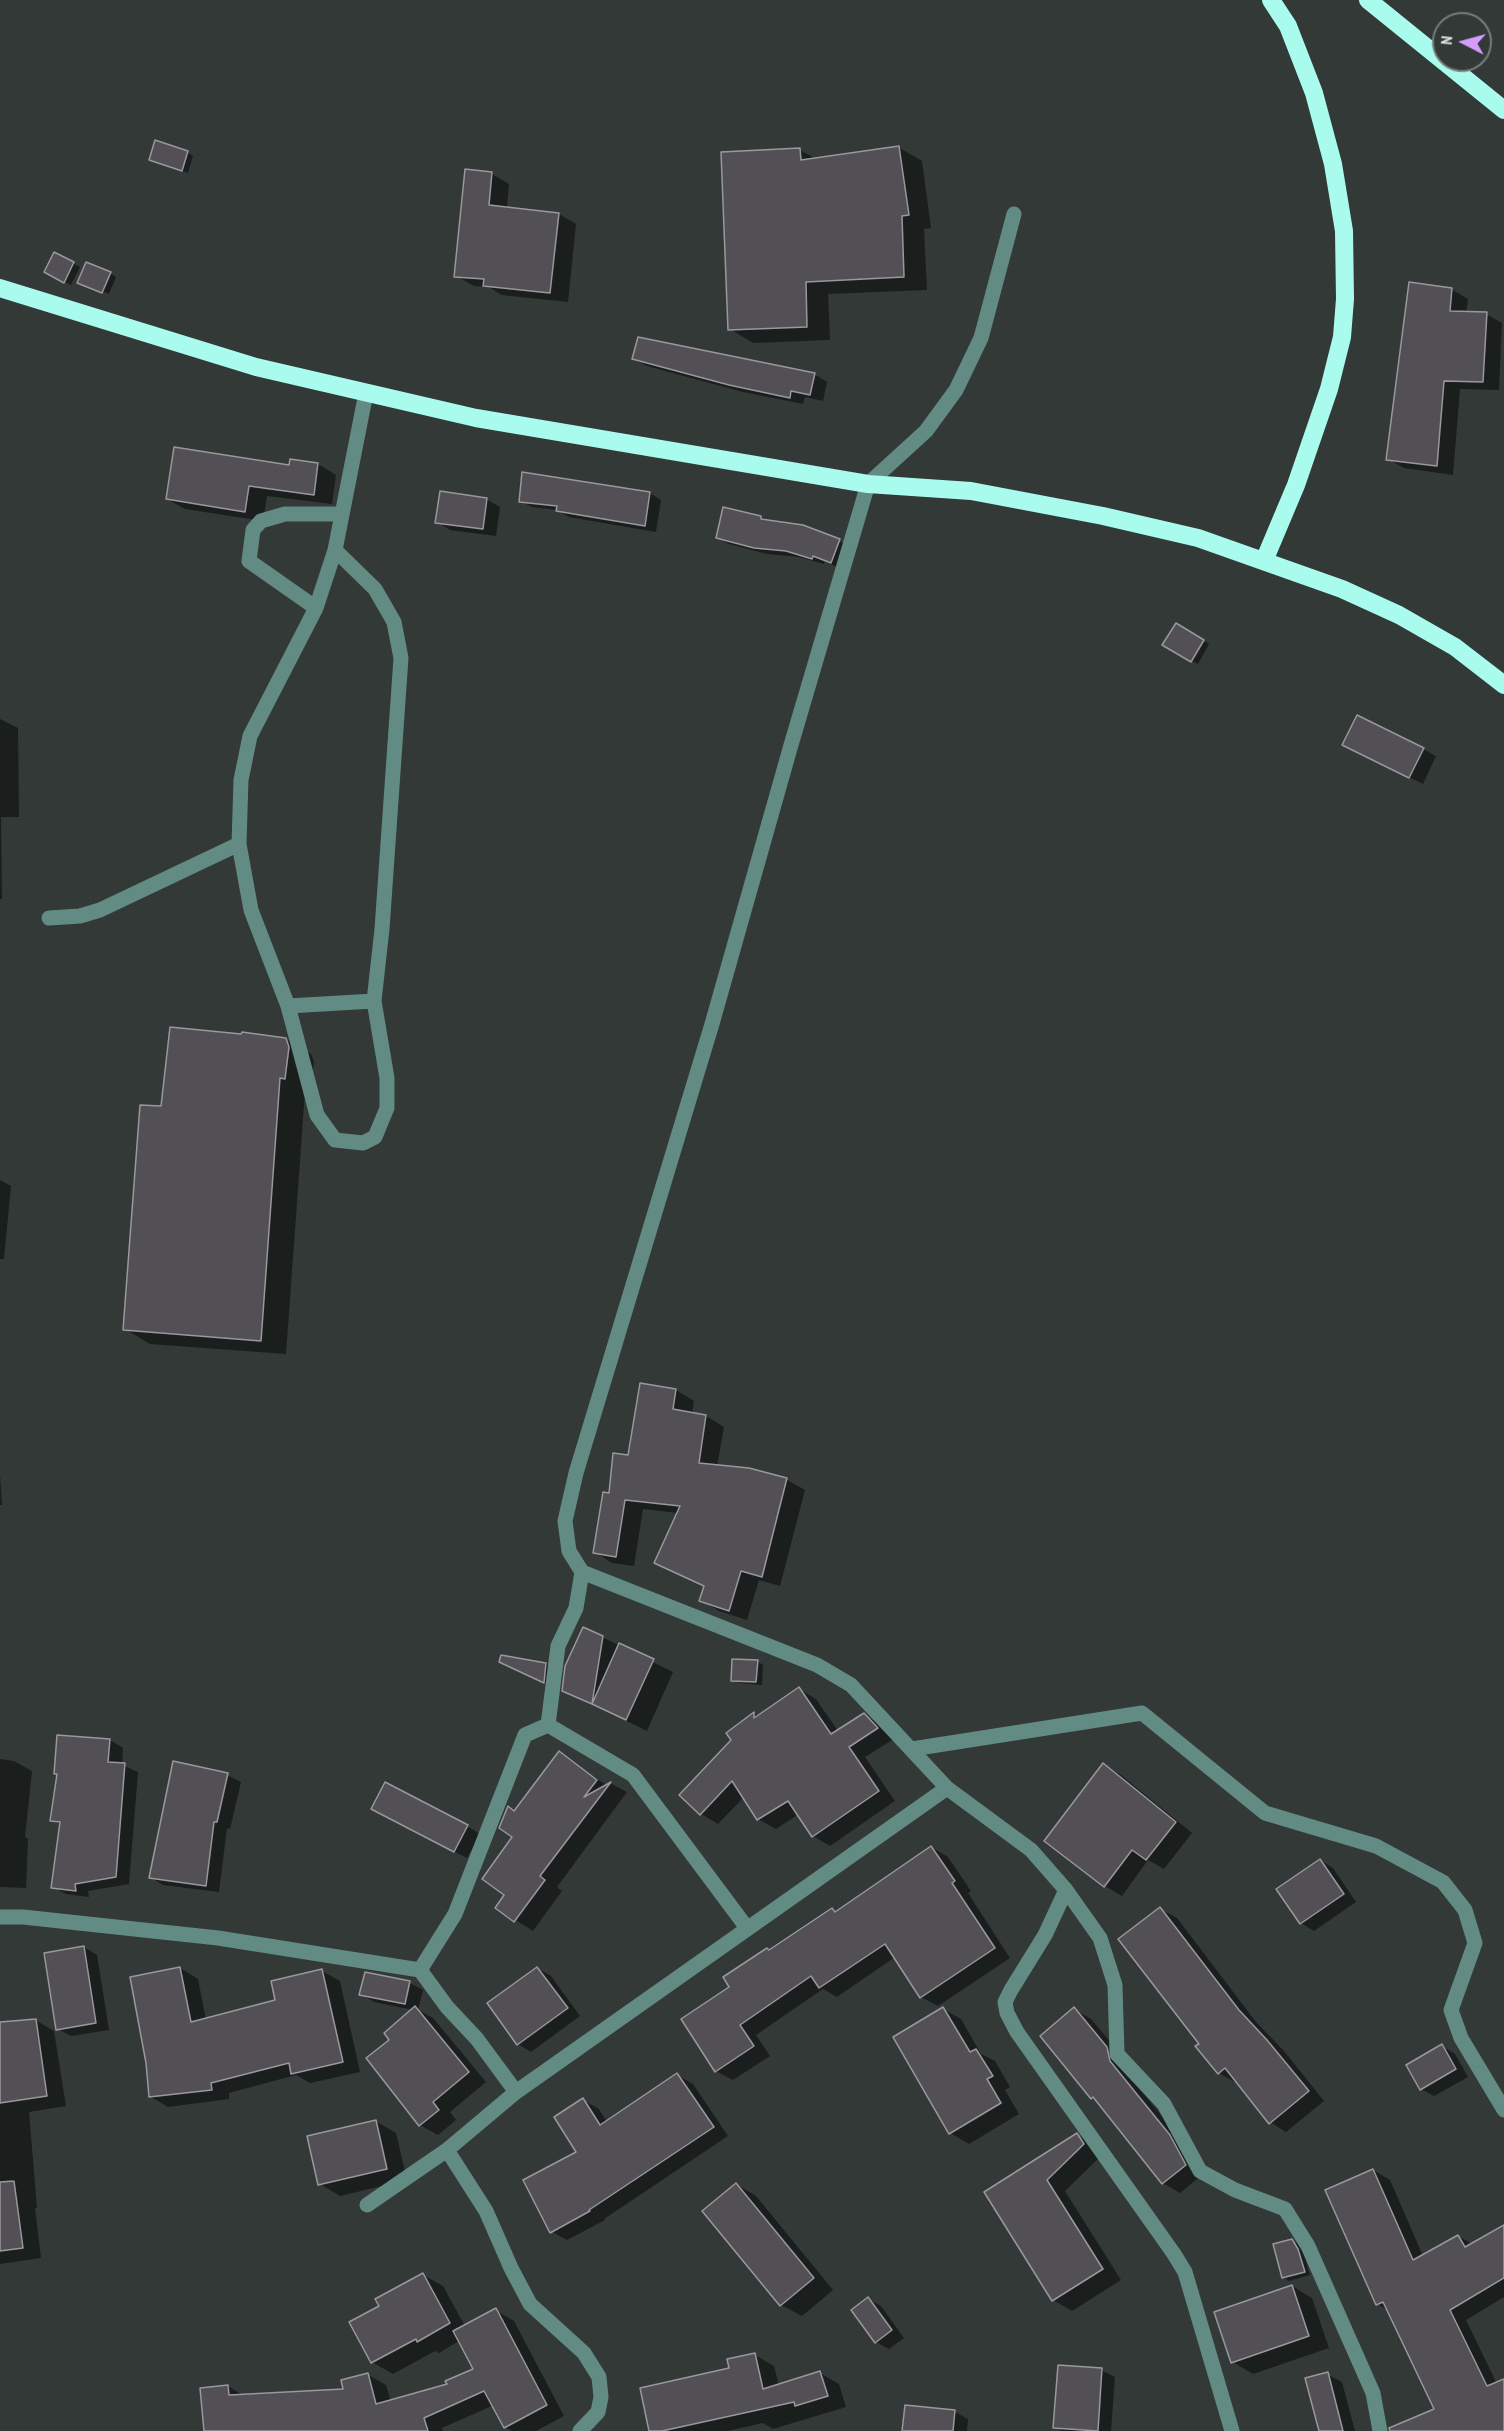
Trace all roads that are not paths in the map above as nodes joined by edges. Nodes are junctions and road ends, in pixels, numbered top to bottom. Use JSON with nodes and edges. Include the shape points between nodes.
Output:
{"nodes":[{"id":1,"x":1271,"y":0,"type":"edge"},
{"id":2,"x":1368,"y":0,"type":"edge"},
{"id":3,"x":1504,"y":110,"type":"edge"},
{"id":4,"x":1014,"y":214,"type":"dead end"},
{"id":5,"x":0,"y":288,"type":"edge"},
{"id":6,"x":366,"y":393,"type":"junction"},
{"id":7,"x":868,"y":484,"type":"junction"},
{"id":8,"x":342,"y":514,"type":"junction"},
{"id":9,"x":335,"y":550,"type":"junction"},
{"id":10,"x":1264,"y":561,"type":"junction"},
{"id":11,"x":316,"y":608,"type":"junction"},
{"id":12,"x":1504,"y":685,"type":"edge"},
{"id":13,"x":238,"y":844,"type":"junction"},
{"id":14,"x":49,"y":918,"type":"dead end"},
{"id":15,"x":374,"y":1001,"type":"junction"},
{"id":16,"x":288,"y":1006,"type":"junction"},
{"id":17,"x":582,"y":1572,"type":"junction"},
{"id":18,"x":549,"y":1725,"type":"junction"},
{"id":19,"x":912,"y":1749,"type":"junction"},
{"id":20,"x":947,"y":1788,"type":"junction"},
{"id":21,"x":1066,"y":1890,"type":"junction"},
{"id":22,"x":0,"y":1917,"type":"edge"},
{"id":23,"x":747,"y":1928,"type":"junction"},
{"id":24,"x":420,"y":1970,"type":"junction"},
{"id":25,"x":516,"y":2092,"type":"junction"},
{"id":26,"x":1504,"y":2110,"type":"edge"},
{"id":27,"x":447,"y":2150,"type":"junction"},
{"id":28,"x":367,"y":2205,"type":"dead end"},
{"id":29,"x":581,"y":2431,"type":"edge"},
{"id":30,"x":591,"y":2431,"type":"edge"},
{"id":31,"x":1232,"y":2431,"type":"edge"},
{"id":32,"x":1380,"y":2431,"type":"edge"}],
"edges":[{"from":1,"to":10,"type":"highway","via":[[1288,26],[1314,93],[1333,164],[1344,231],[1345,299],[1342,337],[1329,389],[1296,485]]},
{"from":2,"to":3,"type":"highway"},
{"from":4,"to":7,"type":"street","via":[[981,338],[956,390],[926,431]]},
{"from":5,"to":6,"type":"highway","via":[[256,367]]},
{"from":6,"to":7,"type":"highway","via":[[476,418]]},
{"from":6,"to":8,"type":"street"},
{"from":7,"to":10,"type":"highway","via":[[971,491],[1103,516],[1198,537]]},
{"from":7,"to":17,"type":"street","via":[[712,1024],[576,1473],[565,1521],[569,1551]]},
{"from":8,"to":9,"type":"street"},
{"from":8,"to":11,"type":"street","via":[[285,514],[261,521],[253,530],[249,561]]},
{"from":9,"to":11,"type":"street"},
{"from":9,"to":15,"type":"street","via":[[380,598],[394,622],[401,658]]},
{"from":10,"to":12,"type":"highway","via":[[1399,615],[1455,647]]},
{"from":11,"to":13,"type":"street","via":[[250,736],[241,780]]},
{"from":13,"to":14,"type":"street","via":[[100,910]]},
{"from":13,"to":16,"type":"street","via":[[251,910]]},
{"from":15,"to":16,"type":"street"},
{"from":15,"to":16,"type":"street","via":[[387,1078],[387,1108],[375,1137],[363,1143],[336,1140],[317,1115]]},
{"from":17,"to":18,"type":"street","via":[[576,1608],[558,1646]]},
{"from":17,"to":19,"type":"street","via":[[818,1665],[851,1685]]},
{"from":18,"to":23,"type":"street","via":[[633,1775]]},
{"from":18,"to":24,"type":"street","via":[[525,1734],[455,1914]]},
{"from":19,"to":20,"type":"street"},
{"from":19,"to":26,"type":"street","via":[[1142,1713],[1265,1813],[1376,1846],[1443,1882],[1465,1910],[1475,1943],[1451,2010],[1461,2038]]},
{"from":20,"to":21,"type":"street","via":[[1031,1850]]},
{"from":20,"to":23,"type":"street"},
{"from":21,"to":31,"type":"street","via":[[1045,1935],[1005,2002],[1006,2013],[1185,2272]]},
{"from":21,"to":32,"type":"street","via":[[1100,1938],[1115,1985],[1118,2054],[1164,2104],[1200,2171],[1285,2210],[1308,2246],[1342,2318],[1373,2393]]},
{"from":22,"to":24,"type":"street","via":[[218,1938]]},
{"from":23,"to":25,"type":"street"},
{"from":24,"to":25,"type":"street"},
{"from":25,"to":27,"type":"street"},
{"from":27,"to":28,"type":"street"},
{"from":27,"to":29,"type":"street","via":[[486,2211],[530,2304],[584,2353],[599,2377],[598,2412]]},
{"from":29,"to":30,"type":"street"}]}
